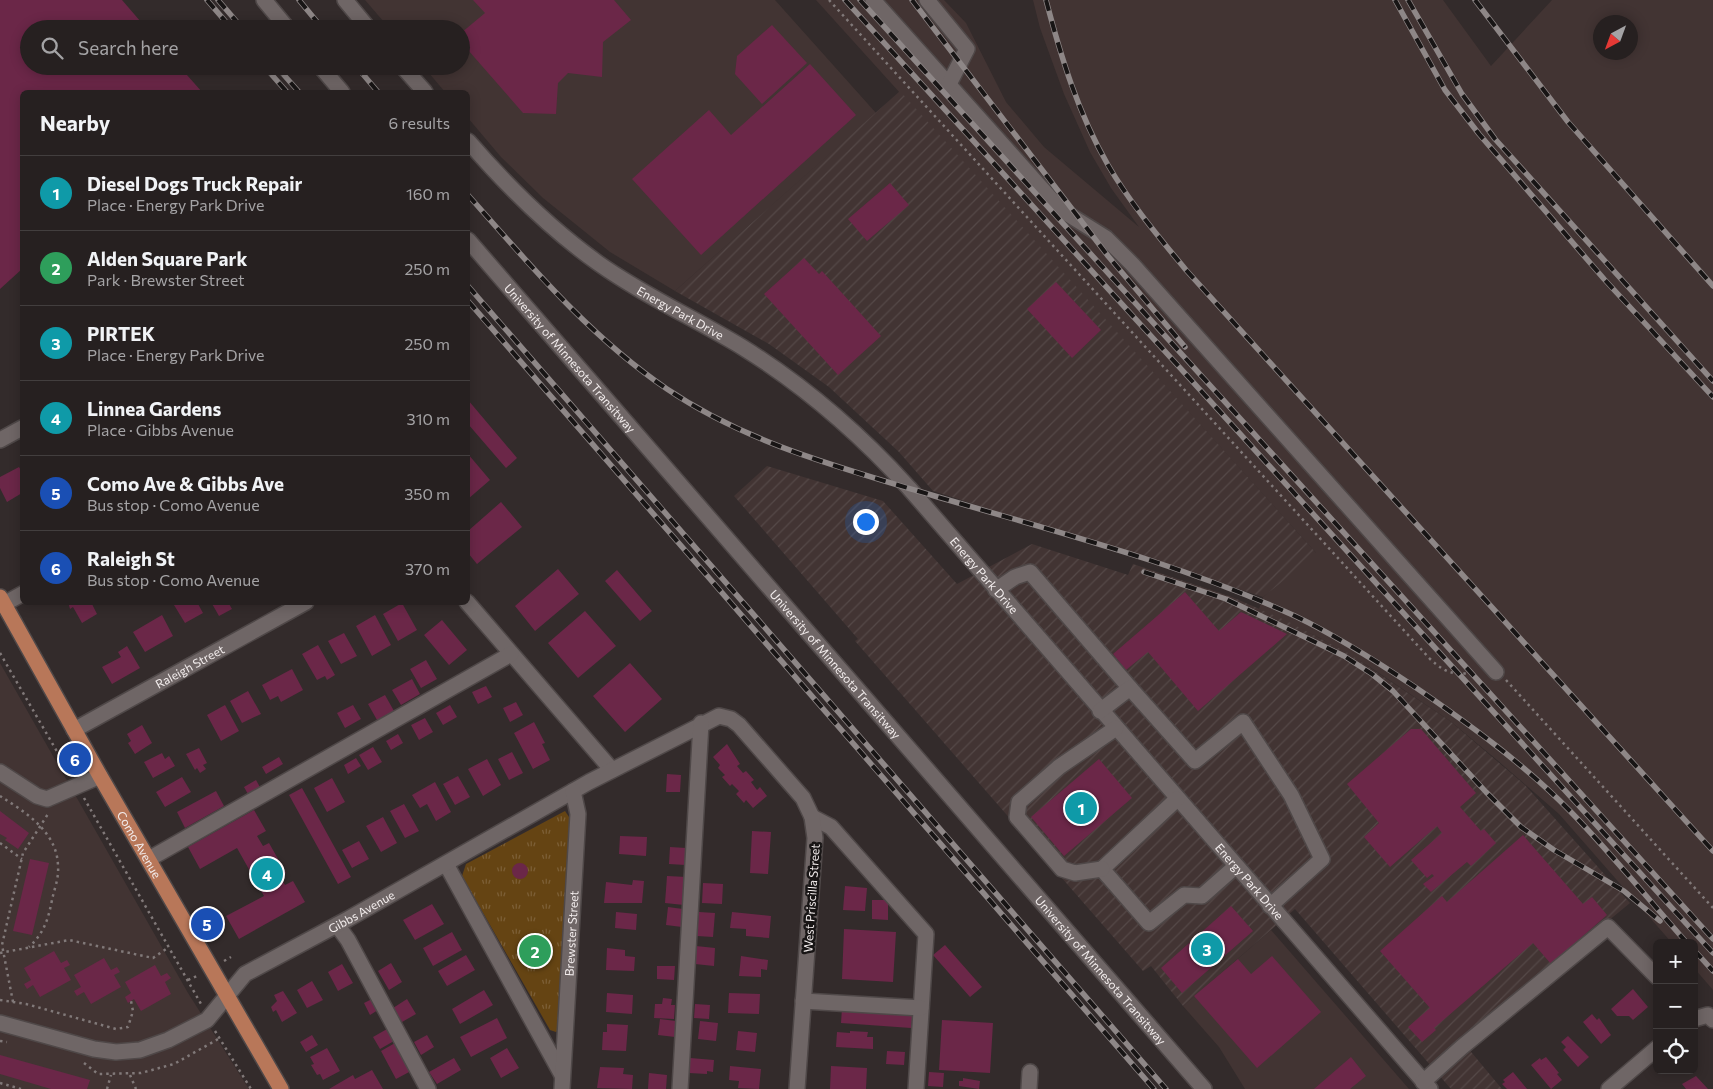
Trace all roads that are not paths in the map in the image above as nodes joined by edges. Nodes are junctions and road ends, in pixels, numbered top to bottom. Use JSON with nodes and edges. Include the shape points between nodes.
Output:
{"nodes":[{"id":1,"x":264,"y":0,"type":"edge"},
{"id":2,"x":345,"y":0,"type":"edge"},
{"id":3,"x":873,"y":0,"type":"edge"},
{"id":4,"x":927,"y":0,"type":"edge"},
{"id":5,"x":281,"y":20,"type":"edge"},
{"id":6,"x":362,"y":20,"type":"edge"},
{"id":7,"x":328,"y":75,"type":"edge"},
{"id":8,"x":410,"y":75,"type":"edge"},
{"id":9,"x":949,"y":84,"type":"junction"},
{"id":10,"x":340,"y":90,"type":"edge"},
{"id":11,"x":423,"y":90,"type":"edge"},
{"id":12,"x":470,"y":143,"type":"edge"},
{"id":13,"x":470,"y":242,"type":"edge"},
{"id":14,"x":20,"y":429,"type":"edge"},
{"id":15,"x":0,"y":440,"type":"edge"},
{"id":16,"x":996,"y":590,"type":"junction"},
{"id":17,"x":20,"y":595,"type":"edge"},
{"id":18,"x":2,"y":601,"type":"edge"},
{"id":19,"x":301,"y":605,"type":"edge"},
{"id":20,"x":470,"y":605,"type":"edge"},
{"id":21,"x":511,"y":654,"type":"junction"},
{"id":22,"x":1496,"y":672,"type":"road end"},
{"id":23,"x":1130,"y":688,"type":"junction"},
{"id":24,"x":1100,"y":710,"type":"junction"},
{"id":25,"x":719,"y":716,"type":"joint"},
{"id":26,"x":701,"y":723,"type":"junction"},
{"id":27,"x":1116,"y":728,"type":"junction"},
{"id":28,"x":74,"y":730,"type":"junction"},
{"id":29,"x":612,"y":770,"type":"junction"},
{"id":30,"x":0,"y":772,"type":"edge"},
{"id":31,"x":100,"y":776,"type":"junction"},
{"id":32,"x":573,"y":791,"type":"junction"},
{"id":33,"x":1177,"y":798,"type":"junction"},
{"id":34,"x":812,"y":817,"type":"junction"},
{"id":35,"x":149,"y":859,"type":"junction"},
{"id":36,"x":446,"y":864,"type":"junction"},
{"id":37,"x":1236,"y":866,"type":"junction"},
{"id":38,"x":1102,"y":869,"type":"junction"},
{"id":39,"x":1270,"y":906,"type":"junction"},
{"id":40,"x":336,"y":926,"type":"junction"},
{"id":41,"x":1653,"y":974,"type":"edge"},
{"id":42,"x":227,"y":996,"type":"junction"},
{"id":43,"x":803,"y":1001,"type":"junction"},
{"id":44,"x":921,"y":1008,"type":"junction"},
{"id":45,"x":0,"y":1024,"type":"edge"},
{"id":46,"x":1653,"y":1051,"type":"edge"},
{"id":47,"x":1030,"y":1072,"type":"dead end"},
{"id":48,"x":562,"y":1082,"type":"edge"},
{"id":49,"x":1427,"y":1085,"type":"edge"},
{"id":50,"x":281,"y":1089,"type":"edge"},
{"id":51,"x":428,"y":1089,"type":"edge"},
{"id":52,"x":680,"y":1089,"type":"edge"},
{"id":53,"x":797,"y":1089,"type":"edge"},
{"id":54,"x":916,"y":1089,"type":"edge"},
{"id":55,"x":1029,"y":1089,"type":"edge"},
{"id":56,"x":1204,"y":1089,"type":"edge"},
{"id":57,"x":1609,"y":1089,"type":"edge"}],
"edges":[{"from":1,"to":5,"type":"street"},
{"from":2,"to":6,"type":"street"},
{"from":3,"to":9,"type":"street"},
{"from":4,"to":9,"type":"street","via":[[967,49]]},
{"from":7,"to":10,"type":"street"},
{"from":8,"to":11,"type":"street"},
{"from":9,"to":22,"type":"street","via":[[1051,199],[1066,213],[1106,238],[1132,264]]},
{"from":12,"to":16,"type":"street","name":"Energy Park Drive","via":[[542,218],[597,262],[740,346],[826,406],[890,467]]},
{"from":13,"to":56,"type":"street","name":"University of Minnesota Transitway"},
{"from":14,"to":15,"type":"street"},
{"from":16,"to":23,"type":"street","via":[[1014,577],[1030,572]]},
{"from":16,"to":24,"type":"street","name":"Energy Park Drive"},
{"from":17,"to":18,"type":"street"},
{"from":18,"to":28,"type":"main road","name":"Como Avenue"},
{"from":19,"to":28,"type":"street","name":"Raleigh Street"},
{"from":20,"to":21,"type":"street"},
{"from":21,"to":29,"type":"street"},
{"from":21,"to":35,"type":"street"},
{"from":23,"to":24,"type":"street"},
{"from":23,"to":39,"type":"street","via":[[1194,762],[1243,722],[1291,795],[1322,859]]},
{"from":24,"to":27,"type":"street","name":"Energy Park Drive"},
{"from":25,"to":26,"type":"street","name":"Gibbs Avenue"},
{"from":25,"to":34,"type":"street","name":"West Priscilla Street","via":[[739,725],[803,798]]},
{"from":26,"to":29,"type":"street","name":"Gibbs Avenue"},
{"from":26,"to":52,"type":"street"},
{"from":27,"to":33,"type":"street","name":"Energy Park Drive"},
{"from":27,"to":38,"type":"street","via":[[1059,768],[1019,802],[1017,817],[1062,869],[1074,873]]},
{"from":28,"to":31,"type":"main road","name":"Como Avenue"},
{"from":29,"to":32,"type":"street","name":"Gibbs Avenue"},
{"from":30,"to":31,"type":"street","via":[[43,798],[52,798]]},
{"from":31,"to":35,"type":"main road","name":"Como Avenue"},
{"from":32,"to":36,"type":"street","name":"Gibbs Avenue"},
{"from":32,"to":48,"type":"street","name":"Brewster Street","via":[[578,814]]},
{"from":33,"to":37,"type":"street","name":"Energy Park Drive"},
{"from":33,"to":38,"type":"street"},
{"from":34,"to":43,"type":"street","name":"West Priscilla Street","via":[[815,838]]},
{"from":34,"to":44,"type":"street","via":[[831,827],[926,934]]},
{"from":35,"to":42,"type":"main road","name":"Como Avenue"},
{"from":36,"to":40,"type":"street","name":"Gibbs Avenue"},
{"from":36,"to":48,"type":"street","name":"Brewster Street"},
{"from":37,"to":38,"type":"street","via":[[1202,896],[1184,895],[1151,924]]},
{"from":37,"to":39,"type":"street","name":"Energy Park Drive"},
{"from":39,"to":49,"type":"street","name":"Energy Park Drive"},
{"from":40,"to":42,"type":"street","name":"Gibbs Avenue","via":[[245,974]]},
{"from":40,"to":51,"type":"street","via":[[348,940]]},
{"from":41,"to":49,"type":"street","via":[[1608,927]]},
{"from":42,"to":45,"type":"street","name":"Gibbs Avenue","via":[[207,1020],[154,1046],[116,1052]]},
{"from":42,"to":50,"type":"main road","name":"Como Avenue"},
{"from":43,"to":44,"type":"street"},
{"from":43,"to":53,"type":"street","name":"West Priscilla Street"},
{"from":44,"to":54,"type":"street"},
{"from":46,"to":57,"type":"street"},
{"from":47,"to":55,"type":"street"}]}
